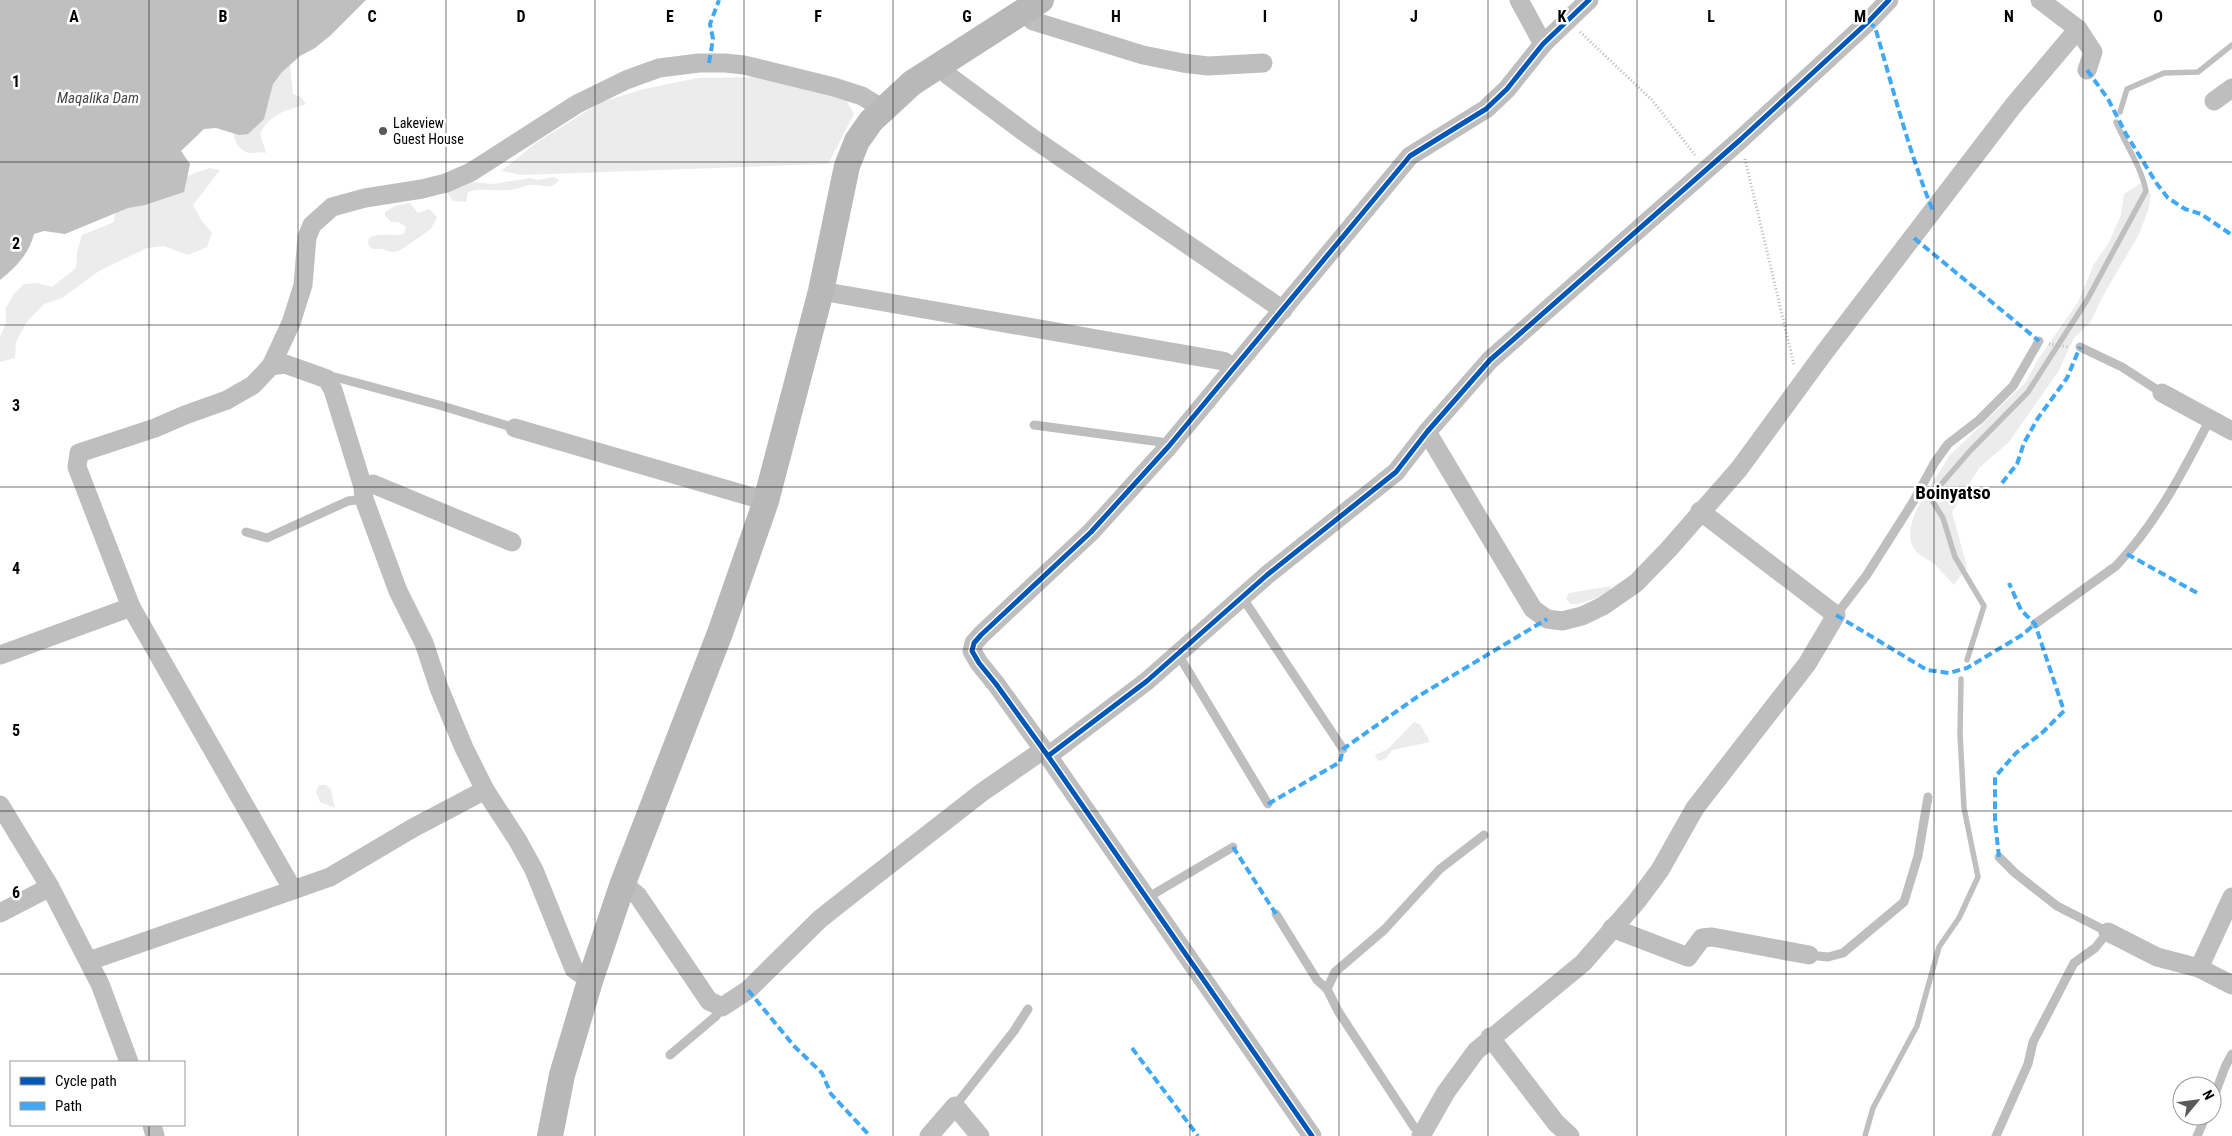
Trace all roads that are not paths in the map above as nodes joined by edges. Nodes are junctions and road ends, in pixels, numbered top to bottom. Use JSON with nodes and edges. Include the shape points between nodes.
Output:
{"nodes":[{"id":1,"x":1519,"y":0,"type":"edge"},
{"id":2,"x":1589,"y":0,"type":"edge"},
{"id":3,"x":1889,"y":0,"type":"edge"},
{"id":4,"x":2040,"y":0,"type":"edge"},
{"id":5,"x":1032,"y":6,"type":"edge"},
{"id":6,"x":2078,"y":29,"type":"junction"},
{"id":7,"x":1543,"y":44,"type":"junction"},
{"id":8,"x":1263,"y":63,"type":"dead end"},
{"id":9,"x":939,"y":65,"type":"junction"},
{"id":10,"x":2087,"y":70,"type":"dead end"},
{"id":11,"x":2232,"y":88,"type":"edge"},
{"id":12,"x":2214,"y":100,"type":"dead end"},
{"id":13,"x":883,"y":109,"type":"junction"},
{"id":14,"x":821,"y":291,"type":"junction"},
{"id":15,"x":1283,"y":310,"type":"junction"},
{"id":16,"x":2039,"y":341,"type":"road end"},
{"id":17,"x":2080,"y":347,"type":"road end"},
{"id":18,"x":271,"y":366,"type":"junction"},
{"id":19,"x":1233,"y":367,"type":"junction"},
{"id":20,"x":327,"y":380,"type":"junction"},
{"id":21,"x":2162,"y":393,"type":"joint"},
{"id":22,"x":2210,"y":419,"type":"junction"},
{"id":23,"x":1034,"y":425,"type":"dead end"},
{"id":24,"x":515,"y":428,"type":"joint"},
{"id":25,"x":2232,"y":431,"type":"edge"},
{"id":26,"x":1427,"y":432,"type":"junction"},
{"id":27,"x":1169,"y":446,"type":"junction"},
{"id":28,"x":363,"y":493,"type":"junction"},
{"id":29,"x":766,"y":501,"type":"junction"},
{"id":30,"x":1700,"y":511,"type":"junction"},
{"id":31,"x":246,"y":532,"type":"dead end"},
{"id":32,"x":512,"y":542,"type":"dead end"},
{"id":33,"x":1242,"y":597,"type":"junction"},
{"id":34,"x":131,"y":607,"type":"junction"},
{"id":35,"x":1836,"y":615,"type":"junction"},
{"id":36,"x":2035,"y":624,"type":"dead end"},
{"id":37,"x":1178,"y":654,"type":"junction"},
{"id":38,"x":0,"y":655,"type":"edge"},
{"id":39,"x":1344,"y":749,"type":"dead end"},
{"id":40,"x":1046,"y":753,"type":"junction"},
{"id":41,"x":485,"y":790,"type":"junction"},
{"id":42,"x":1928,"y":797,"type":"dead end"},
{"id":43,"x":1268,"y":804,"type":"dead end"},
{"id":44,"x":0,"y":805,"type":"edge"},
{"id":45,"x":1484,"y":835,"type":"dead end"},
{"id":46,"x":1233,"y":847,"type":"dead end"},
{"id":47,"x":2000,"y":857,"type":"dead end"},
{"id":48,"x":622,"y":883,"type":"junction"},
{"id":49,"x":50,"y":887,"type":"junction"},
{"id":50,"x":293,"y":890,"type":"junction"},
{"id":51,"x":2232,"y":896,"type":"edge"},
{"id":52,"x":1147,"y":898,"type":"junction"},
{"id":53,"x":0,"y":913,"type":"edge"},
{"id":54,"x":1276,"y":914,"type":"dead end"},
{"id":55,"x":1612,"y":928,"type":"junction"},
{"id":56,"x":2108,"y":932,"type":"junction"},
{"id":57,"x":1809,"y":955,"type":"joint"},
{"id":58,"x":89,"y":961,"type":"junction"},
{"id":59,"x":2199,"y":968,"type":"junction"},
{"id":60,"x":590,"y":982,"type":"junction"},
{"id":61,"x":2232,"y":985,"type":"edge"},
{"id":62,"x":1327,"y":989,"type":"junction"},
{"id":63,"x":722,"y":1007,"type":"junction"},
{"id":64,"x":1028,"y":1009,"type":"dead end"},
{"id":65,"x":1490,"y":1037,"type":"junction"},
{"id":66,"x":2232,"y":1054,"type":"edge"},
{"id":67,"x":670,"y":1055,"type":"dead end"},
{"id":68,"x":129,"y":1061,"type":"edge"},
{"id":69,"x":2222,"y":1076,"type":"edge"},
{"id":70,"x":955,"y":1106,"type":"junction"},
{"id":71,"x":1422,"y":1134,"type":"edge"},
{"id":72,"x":550,"y":1136,"type":"edge"},
{"id":73,"x":929,"y":1136,"type":"edge"},
{"id":74,"x":980,"y":1136,"type":"edge"},
{"id":75,"x":1312,"y":1136,"type":"edge"},
{"id":76,"x":1570,"y":1136,"type":"edge"},
{"id":77,"x":1996,"y":1136,"type":"edge"}],
"edges":[{"from":1,"to":7,"type":"street"},
{"from":2,"to":7,"type":"street"},
{"from":3,"to":26,"type":"street","via":[[1740,140],[1490,360]]},
{"from":4,"to":6,"type":"street"},
{"from":5,"to":8,"type":"street","via":[[1033,21],[1143,55],[1208,66]]},
{"from":5,"to":9,"type":"main road"},
{"from":6,"to":10,"type":"street","via":[[2093,52]]},
{"from":6,"to":30,"type":"street","via":[[2013,106],[1739,469]]},
{"from":7,"to":15,"type":"street","via":[[1486,109],[1410,156]]},
{"from":9,"to":13,"type":"main road","via":[[912,83]]},
{"from":9,"to":15,"type":"street","via":[[1031,137]]},
{"from":11,"to":12,"type":"street"},
{"from":13,"to":14,"type":"main road","via":[[857,141],[847,166]]},
{"from":13,"to":18,"type":"street","via":[[862,96],[834,87],[726,63],[659,68],[626,80],[577,104],[471,172],[446,183],[332,207],[312,225],[307,237],[300,293],[291,324]]},
{"from":14,"to":19,"type":"street","via":[[1223,361]]},
{"from":14,"to":29,"type":"main road"},
{"from":15,"to":19,"type":"street"},
{"from":16,"to":35,"type":"lane","via":[[2013,386],[1979,420],[1948,444],[1866,576]]},
{"from":17,"to":21,"type":"lane","via":[[2122,367]]},
{"from":18,"to":20,"type":"street","via":[[284,364]]},
{"from":18,"to":34,"type":"street","via":[[253,385],[227,400],[79,453],[77,467]]},
{"from":19,"to":27,"type":"street"},
{"from":20,"to":24,"type":"lane","via":[[335,377]]},
{"from":20,"to":28,"type":"street","via":[[333,390]]},
{"from":21,"to":22,"type":"street"},
{"from":22,"to":25,"type":"street"},
{"from":22,"to":36,"type":"lane","via":[[2159,512],[2127,554],[2116,566]]},
{"from":23,"to":27,"type":"lane","via":[[1161,442]]},
{"from":24,"to":29,"type":"street"},
{"from":26,"to":30,"type":"street","via":[[1523,594],[1533,609],[1547,619],[1562,621],[1582,616],[1636,583]]},
{"from":26,"to":33,"type":"street","via":[[1396,472]]},
{"from":27,"to":40,"type":"street","via":[[1091,532],[974,643],[972,651],[979,663]]},
{"from":28,"to":31,"type":"lane","via":[[267,538]]},
{"from":28,"to":32,"type":"street","via":[[373,484]]},
{"from":28,"to":41,"type":"street","via":[[398,591],[424,643],[439,688]]},
{"from":29,"to":48,"type":"main road","via":[[720,633]]},
{"from":30,"to":35,"type":"street"},
{"from":33,"to":37,"type":"street"},
{"from":33,"to":39,"type":"lane"},
{"from":34,"to":38,"type":"street"},
{"from":34,"to":50,"type":"street"},
{"from":35,"to":55,"type":"street","via":[[1807,664],[1695,808],[1660,870]]},
{"from":37,"to":40,"type":"street","via":[[1147,681]]},
{"from":37,"to":43,"type":"lane"},
{"from":40,"to":52,"type":"street"},
{"from":40,"to":63,"type":"street","via":[[981,793],[850,895],[820,919],[748,990]]},
{"from":41,"to":50,"type":"street","via":[[330,877]]},
{"from":41,"to":60,"type":"street","via":[[534,870],[574,969]]},
{"from":42,"to":57,"type":"lane","via":[[1918,856],[1904,902],[1843,953],[1828,957]]},
{"from":44,"to":49,"type":"street"},
{"from":45,"to":62,"type":"lane","via":[[1440,869],[1384,930],[1335,972]]},
{"from":46,"to":52,"type":"lane"},
{"from":47,"to":56,"type":"lane","via":[[2057,906]]},
{"from":48,"to":60,"type":"main road"},
{"from":48,"to":63,"type":"street","via":[[638,896],[709,1001]]},
{"from":49,"to":53,"type":"street"},
{"from":49,"to":58,"type":"street"},
{"from":50,"to":58,"type":"street"},
{"from":51,"to":59,"type":"street"},
{"from":52,"to":75,"type":"street"},
{"from":54,"to":62,"type":"lane"},
{"from":55,"to":57,"type":"street","via":[[1688,957],[1702,938],[1712,937]]},
{"from":55,"to":65,"type":"street","via":[[1583,963]]},
{"from":56,"to":59,"type":"street","via":[[2157,957]]},
{"from":56,"to":77,"type":"lane","via":[[2095,948],[2074,963],[2034,1042],[2028,1064]]},
{"from":58,"to":68,"type":"street"},
{"from":59,"to":61,"type":"street"},
{"from":60,"to":72,"type":"main road","via":[[562,1075]]},
{"from":62,"to":71,"type":"lane","via":[[1414,1127]]},
{"from":63,"to":67,"type":"lane","via":[[716,1016]]},
{"from":64,"to":70,"type":"lane"},
{"from":65,"to":71,"type":"street","via":[[1446,1092]]},
{"from":65,"to":76,"type":"street","via":[[1556,1123]]},
{"from":66,"to":69,"type":"lane"},
{"from":70,"to":73,"type":"street"},
{"from":70,"to":74,"type":"street"}]}
